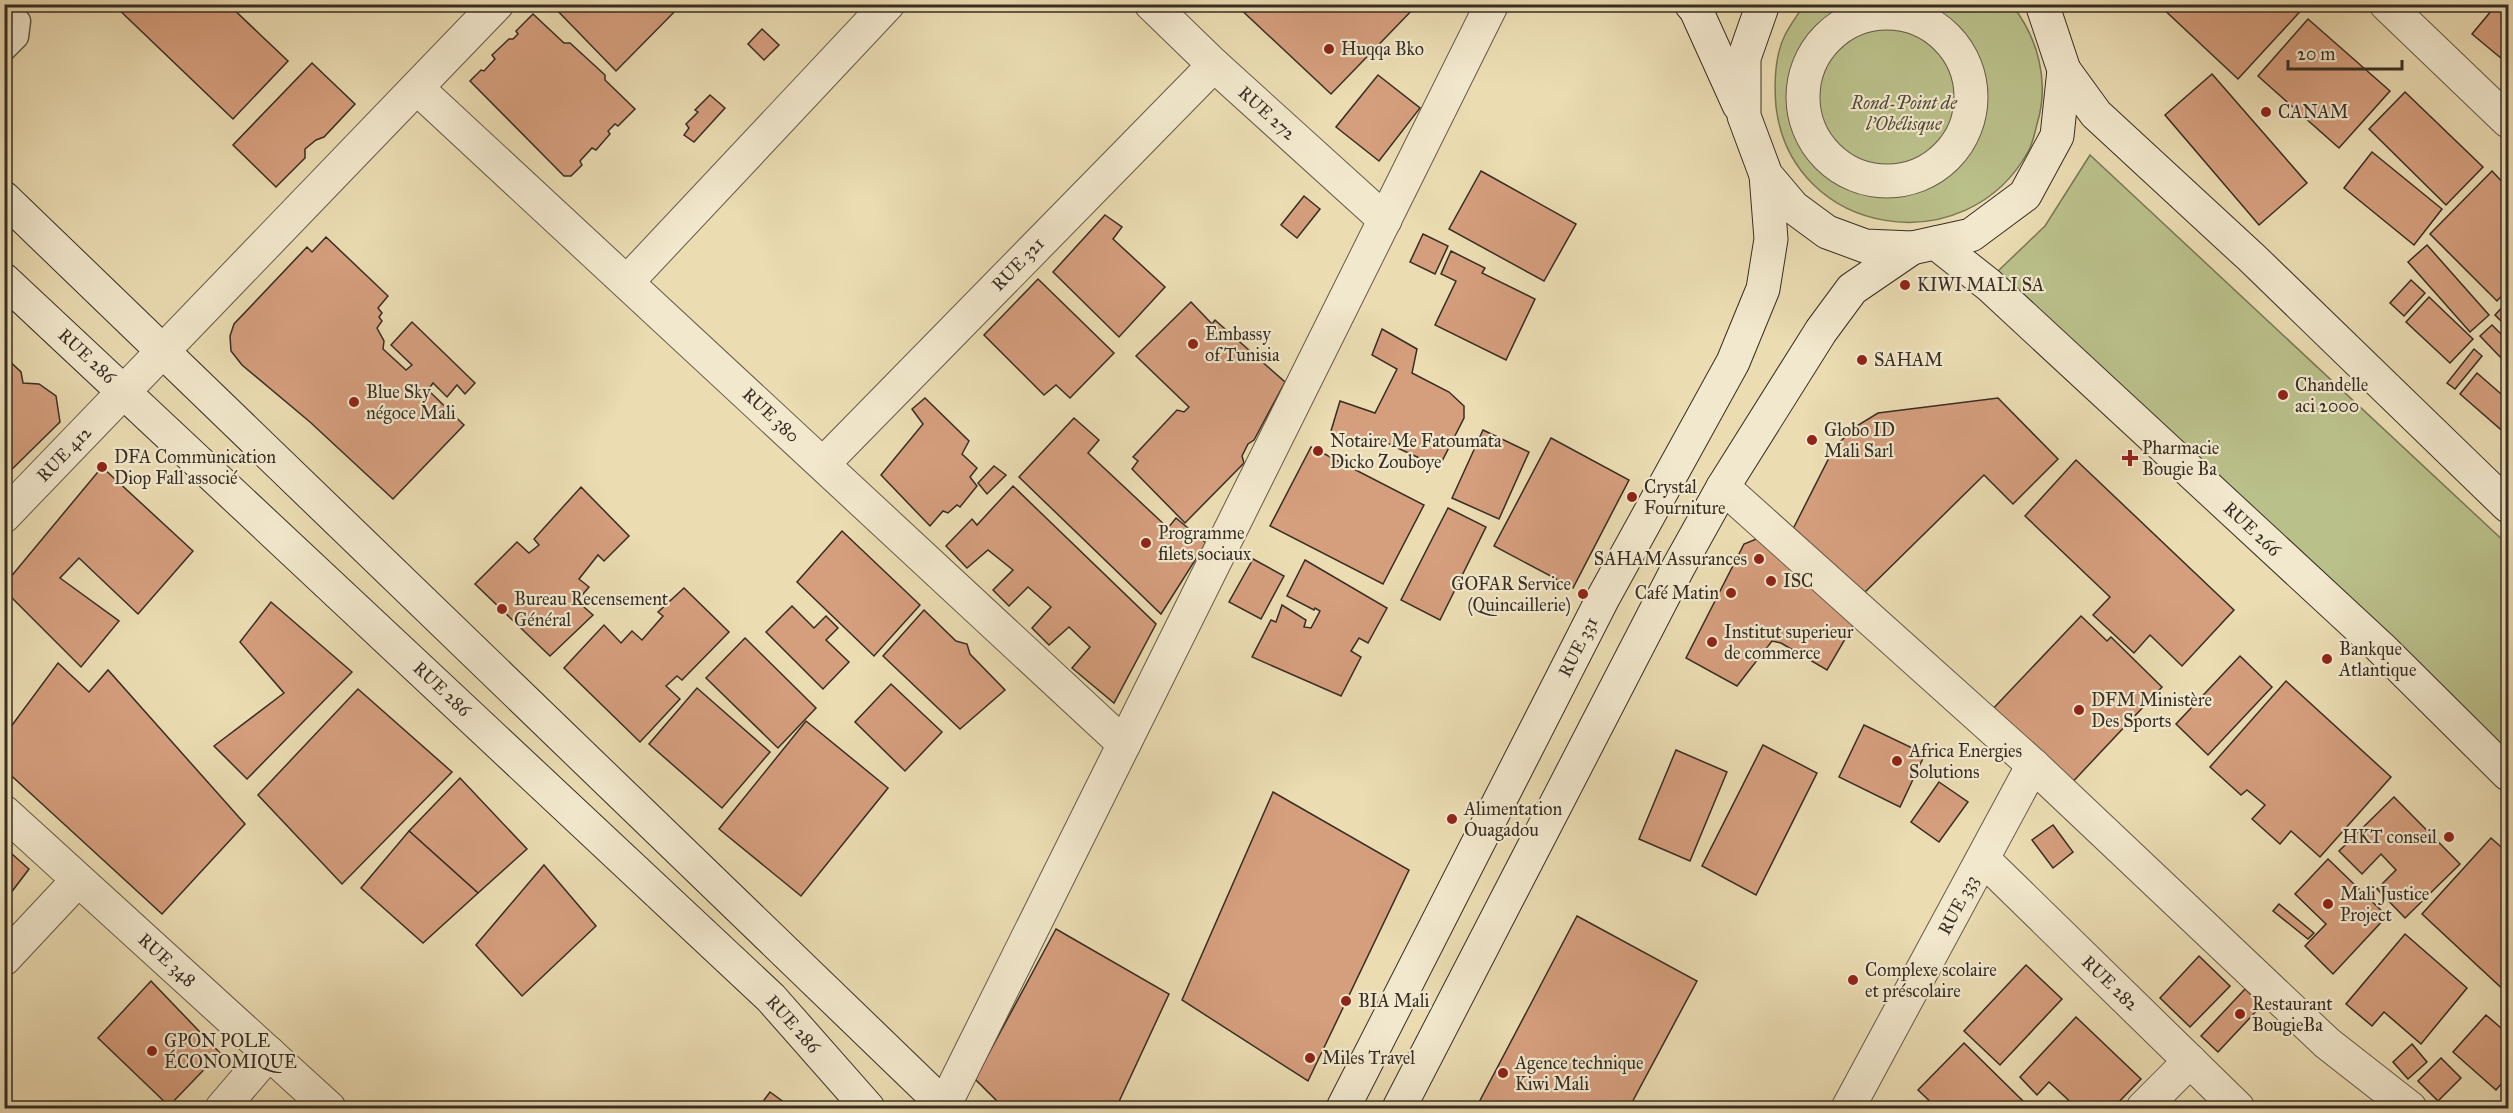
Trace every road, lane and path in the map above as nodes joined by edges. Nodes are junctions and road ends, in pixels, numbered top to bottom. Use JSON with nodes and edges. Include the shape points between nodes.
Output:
{"nodes":[{"id":1,"x":497,"y":4,"type":"edge"},
{"id":2,"x":888,"y":4,"type":"edge"},
{"id":3,"x":1151,"y":4,"type":"edge"},
{"id":4,"x":1492,"y":4,"type":"edge"},
{"id":5,"x":1691,"y":4,"type":"edge"},
{"id":6,"x":1763,"y":4,"type":"edge"},
{"id":7,"x":2386,"y":4,"type":"edge"},
{"id":8,"x":2043,"y":5,"type":"edge"},
{"id":9,"x":4,"y":6,"type":"edge"},
{"id":10,"x":4,"y":50,"type":"edge"},
{"id":11,"x":1214,"y":65,"type":"junction"},
{"id":12,"x":2064,"y":70,"type":"junction"},
{"id":13,"x":417,"y":88,"type":"junction"},
{"id":14,"x":1744,"y":116,"type":"junction"},
{"id":15,"x":2508,"y":121,"type":"edge"},
{"id":16,"x":1822,"y":149,"type":"joint"},
{"id":17,"x":1766,"y":175,"type":"junction"},
{"id":18,"x":4,"y":198,"type":"edge"},
{"id":19,"x":1385,"y":220,"type":"junction"},
{"id":20,"x":1924,"y":245,"type":"junction"},
{"id":21,"x":4,"y":280,"type":"edge"},
{"id":22,"x":627,"y":282,"type":"junction"},
{"id":23,"x":164,"y":350,"type":"junction"},
{"id":24,"x":124,"y":391,"type":"junction"},
{"id":25,"x":823,"y":464,"type":"junction"},
{"id":26,"x":1723,"y":487,"type":"junction"},
{"id":27,"x":2508,"y":506,"type":"edge"},
{"id":28,"x":4,"y":516,"type":"edge"},
{"id":29,"x":1124,"y":744,"type":"junction"},
{"id":30,"x":2033,"y":765,"type":"junction"},
{"id":31,"x":2508,"y":774,"type":"edge"},
{"id":32,"x":4,"y":812,"type":"edge"},
{"id":33,"x":1983,"y":859,"type":"junction"},
{"id":34,"x":78,"y":880,"type":"junction"},
{"id":35,"x":4,"y":959,"type":"edge"},
{"id":36,"x":269,"y":1053,"type":"junction"},
{"id":37,"x":2190,"y":1061,"type":"junction"},
{"id":38,"x":222,"y":1108,"type":"edge"},
{"id":39,"x":329,"y":1108,"type":"edge"},
{"id":40,"x":868,"y":1108,"type":"edge"},
{"id":41,"x":945,"y":1108,"type":"edge"},
{"id":42,"x":1343,"y":1108,"type":"edge"},
{"id":43,"x":1399,"y":1108,"type":"edge"},
{"id":44,"x":1848,"y":1108,"type":"edge"},
{"id":45,"x":2143,"y":1108,"type":"edge"},
{"id":46,"x":2238,"y":1108,"type":"edge"},
{"id":47,"x":2410,"y":1108,"type":"edge"}],
"edges":[{"from":1,"to":13,"type":"street","name":"RUE 412"},
{"from":2,"to":22,"type":"street"},
{"from":3,"to":11,"type":"street","name":"RUE 272"},
{"from":4,"to":19,"type":"street"},
{"from":5,"to":14,"type":"street"},
{"from":6,"to":14,"type":"street","via":[[1744,58]]},
{"from":7,"to":15,"type":"street"},
{"from":8,"to":12,"type":"street"},
{"from":9,"to":10,"type":"lane","via":[[19,21],[17,37]]},
{"from":11,"to":19,"type":"street","name":"RUE 272"},
{"from":11,"to":25,"type":"street","name":"RUE 321"},
{"from":12,"to":20,"type":"street","via":[[2057,136],[2025,195],[1971,235]]},
{"from":12,"to":27,"type":"street","via":[[2096,114],[2252,258]]},
{"from":13,"to":22,"type":"street","name":"RUE 380"},
{"from":13,"to":23,"type":"street","name":"RUE 412"},
{"from":14,"to":17,"type":"street"},
{"from":16,"to":16,"type":"street","via":[[1809,126],[1803,100],[1808,71],[1821,45],[1842,25],[1870,14],[1899,13],[1926,22],[1949,40],[1965,64],[1972,93],[1969,119],[1958,144],[1940,163],[1917,176],[1891,181],[1865,178],[1841,167]]},
{"from":17,"to":20,"type":"street","via":[[1793,207],[1827,232],[1865,246]]},
{"from":17,"to":42,"type":"street","name":"RUE 331","via":[[1771,239],[1763,289],[1733,362],[1603,598]]},
{"from":18,"to":23,"type":"street"},
{"from":19,"to":29,"type":"street"},
{"from":20,"to":26,"type":"street","via":[[1852,289],[1821,331]]},
{"from":20,"to":31,"type":"street","name":"RUE 266","via":[[1989,285],[2371,639]]},
{"from":21,"to":24,"type":"street","name":"RUE 286"},
{"from":22,"to":25,"type":"street","name":"RUE 380"},
{"from":23,"to":24,"type":"street","name":"RUE 412"},
{"from":23,"to":41,"type":"street"},
{"from":24,"to":28,"type":"street","name":"RUE 412"},
{"from":24,"to":40,"type":"street","name":"RUE 286","via":[[771,998]]},
{"from":25,"to":29,"type":"street","name":"RUE 380"},
{"from":26,"to":30,"type":"street"},
{"from":26,"to":43,"type":"street"},
{"from":29,"to":41,"type":"street"},
{"from":30,"to":33,"type":"street","name":"RUE 333"},
{"from":30,"to":47,"type":"street","via":[[2327,1043]]},
{"from":32,"to":34,"type":"street","name":"RUE 348"},
{"from":33,"to":37,"type":"street","name":"RUE 282"},
{"from":33,"to":44,"type":"street","name":"RUE 333"},
{"from":34,"to":35,"type":"street"},
{"from":34,"to":36,"type":"street","name":"RUE 348"},
{"from":36,"to":38,"type":"street"},
{"from":36,"to":39,"type":"street","name":"RUE 348"},
{"from":37,"to":45,"type":"street"},
{"from":37,"to":46,"type":"street","name":"RUE 282"}]}
